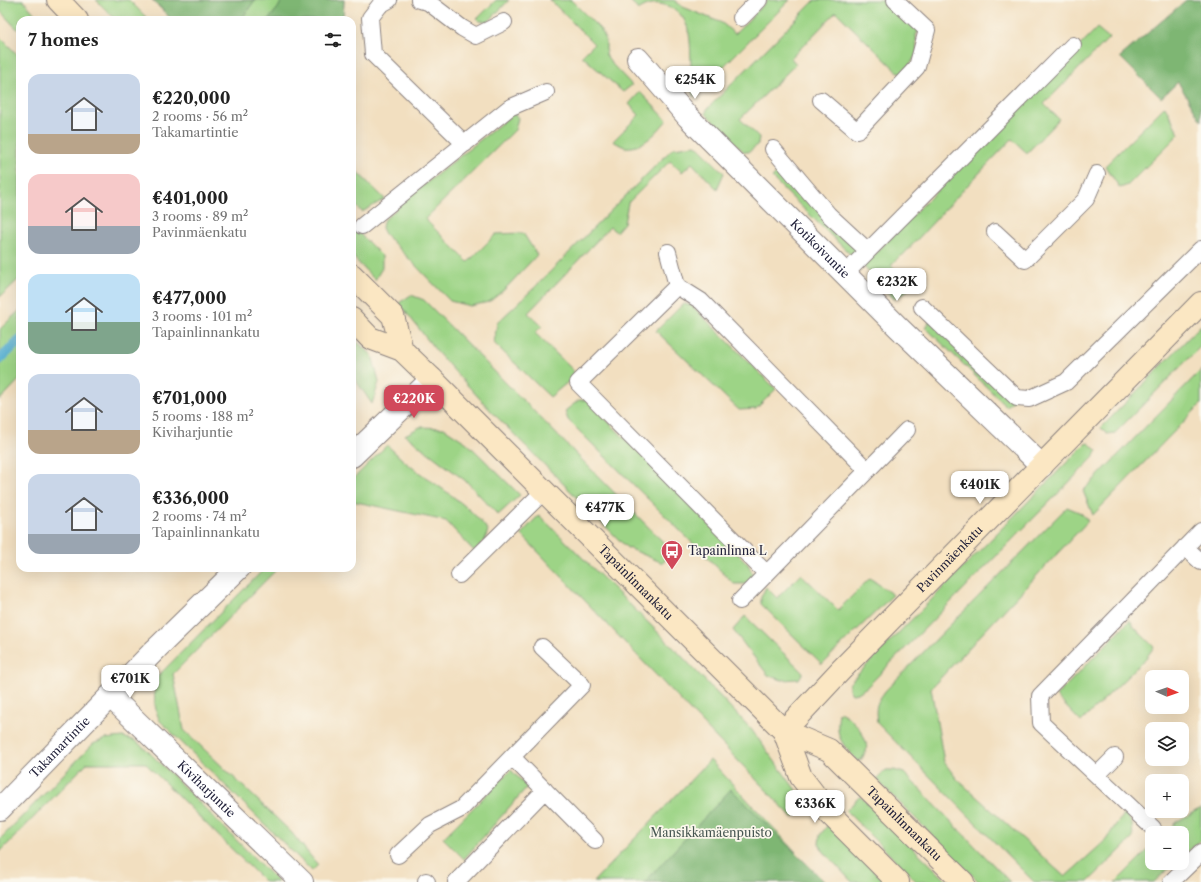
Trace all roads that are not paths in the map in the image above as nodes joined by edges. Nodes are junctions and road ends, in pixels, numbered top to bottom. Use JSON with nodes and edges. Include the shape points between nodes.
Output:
{"nodes":[{"id":1,"x":58,"y":0,"type":"edge"},
{"id":2,"x":390,"y":0,"type":"edge"},
{"id":3,"x":419,"y":0,"type":"edge"},
{"id":4,"x":759,"y":0,"type":"edge"},
{"id":5,"x":895,"y":0,"type":"edge"},
{"id":6,"x":74,"y":16,"type":"edge"},
{"id":7,"x":741,"y":18,"type":"dead end"},
{"id":8,"x":504,"y":22,"type":"dead end"},
{"id":9,"x":1073,"y":45,"type":"dead end"},
{"id":10,"x":638,"y":59,"type":"dead end"},
{"id":11,"x":546,"y":92,"type":"dead end"},
{"id":12,"x":821,"y":100,"type":"dead end"},
{"id":13,"x":465,"y":144,"type":"junction"},
{"id":14,"x":773,"y":149,"type":"dead end"},
{"id":15,"x":1097,"y":174,"type":"dead end"},
{"id":16,"x":362,"y":226,"type":"dead end"},
{"id":17,"x":995,"y":232,"type":"dead end"},
{"id":18,"x":1201,"y":249,"type":"edge"},
{"id":19,"x":868,"y":250,"type":"junction"},
{"id":20,"x":668,"y":252,"type":"dead end"},
{"id":21,"x":844,"y":274,"type":"junction"},
{"id":22,"x":356,"y":279,"type":"edge"},
{"id":23,"x":677,"y":286,"type":"junction"},
{"id":24,"x":1201,"y":303,"type":"edge"},
{"id":25,"x":922,"y":307,"type":"dead end"},
{"id":26,"x":356,"y":323,"type":"edge"},
{"id":27,"x":402,"y":350,"type":"junction"},
{"id":28,"x":432,"y":379,"type":"junction"},
{"id":29,"x":907,"y":430,"type":"dead end"},
{"id":30,"x":356,"y":452,"type":"edge"},
{"id":31,"x":1042,"y":466,"type":"junction"},
{"id":32,"x":868,"y":470,"type":"junction"},
{"id":33,"x":544,"y":491,"type":"junction"},
{"id":34,"x":1201,"y":531,"type":"edge"},
{"id":35,"x":1185,"y":547,"type":"junction"},
{"id":36,"x":1201,"y":562,"type":"edge"},
{"id":37,"x":235,"y":572,"type":"edge"},
{"id":38,"x":766,"y":574,"type":"junction"},
{"id":39,"x":460,"y":575,"type":"dead end"},
{"id":40,"x":740,"y":601,"type":"dead end"},
{"id":41,"x":542,"y":647,"type":"dead end"},
{"id":42,"x":110,"y":696,"type":"junction"},
{"id":43,"x":784,"y":731,"type":"junction"},
{"id":44,"x":512,"y":757,"type":"junction"},
{"id":45,"x":1115,"y":757,"type":"dead end"},
{"id":46,"x":1097,"y":775,"type":"junction"},
{"id":47,"x":545,"y":790,"type":"junction"},
{"id":48,"x":0,"y":809,"type":"edge"},
{"id":49,"x":1151,"y":826,"type":"edge"},
{"id":50,"x":596,"y":841,"type":"dead end"},
{"id":51,"x":1201,"y":853,"type":"edge"},
{"id":52,"x":398,"y":855,"type":"dead end"},
{"id":53,"x":302,"y":882,"type":"edge"},
{"id":54,"x":456,"y":882,"type":"edge"},
{"id":55,"x":898,"y":882,"type":"edge"},
{"id":56,"x":963,"y":882,"type":"edge"},
{"id":57,"x":1171,"y":882,"type":"edge"}],
"edges":[{"from":1,"to":6,"type":"street"},
{"from":2,"to":13,"type":"lane","via":[[380,5],[370,18],[373,54]]},
{"from":3,"to":8,"type":"lane","via":[[428,2],[476,36]]},
{"from":4,"to":7,"type":"lane"},
{"from":5,"to":12,"type":"lane","via":[[927,30],[918,67],[857,131]]},
{"from":9,"to":19,"type":"lane"},
{"from":10,"to":21,"type":"street","name":"Kotikoivuntie","via":[[688,117]]},
{"from":11,"to":13,"type":"lane","via":[[510,108]]},
{"from":13,"to":16,"type":"lane"},
{"from":14,"to":19,"type":"lane","via":[[828,214]]},
{"from":15,"to":17,"type":"lane","via":[[1086,199],[1024,260]]},
{"from":18,"to":25,"type":"lane","via":[[1066,382],[1029,399],[1018,398]]},
{"from":19,"to":21,"type":"lane"},
{"from":20,"to":23,"type":"lane"},
{"from":21,"to":31,"type":"street","name":"Kotikoivuntie"},
{"from":22,"to":27,"type":"street","via":[[393,316]]},
{"from":23,"to":32,"type":"lane","via":[[701,301]]},
{"from":23,"to":38,"type":"lane","via":[[578,383]]},
{"from":24,"to":31,"type":"street","name":"Pavinmäenkatu"},
{"from":26,"to":27,"type":"street","name":"Tapainlinnankatu","via":[[370,338]]},
{"from":27,"to":28,"type":"street","name":"Tapainlinnankatu"},
{"from":28,"to":30,"type":"street"},
{"from":28,"to":33,"type":"street","name":"Tapainlinnankatu"},
{"from":29,"to":32,"type":"lane"},
{"from":31,"to":43,"type":"street","name":"Pavinmäenkatu"},
{"from":32,"to":38,"type":"lane"},
{"from":33,"to":39,"type":"lane"},
{"from":33,"to":43,"type":"street","name":"Tapainlinnankatu"},
{"from":34,"to":35,"type":"lane"},
{"from":35,"to":36,"type":"lane"},
{"from":35,"to":46,"type":"lane","via":[[1040,696],[1041,723]]},
{"from":37,"to":42,"type":"street","name":"Takamartintie"},
{"from":38,"to":40,"type":"lane"},
{"from":41,"to":44,"type":"lane","via":[[582,685]]},
{"from":42,"to":48,"type":"street","name":"Takamartintie"},
{"from":42,"to":53,"type":"street","name":"Kiviharjuntie"},
{"from":43,"to":55,"type":"street","name":"Tapainlinnankatu","via":[[801,778],[827,812]]},
{"from":43,"to":56,"type":"street","name":"Tapainlinnankatu","via":[[829,750]]},
{"from":44,"to":47,"type":"lane"},
{"from":44,"to":52,"type":"lane","via":[[461,809],[430,825]]},
{"from":45,"to":46,"type":"lane"},
{"from":46,"to":49,"type":"lane"},
{"from":47,"to":50,"type":"lane"},
{"from":47,"to":54,"type":"lane"},
{"from":51,"to":57,"type":"lane"}]}
